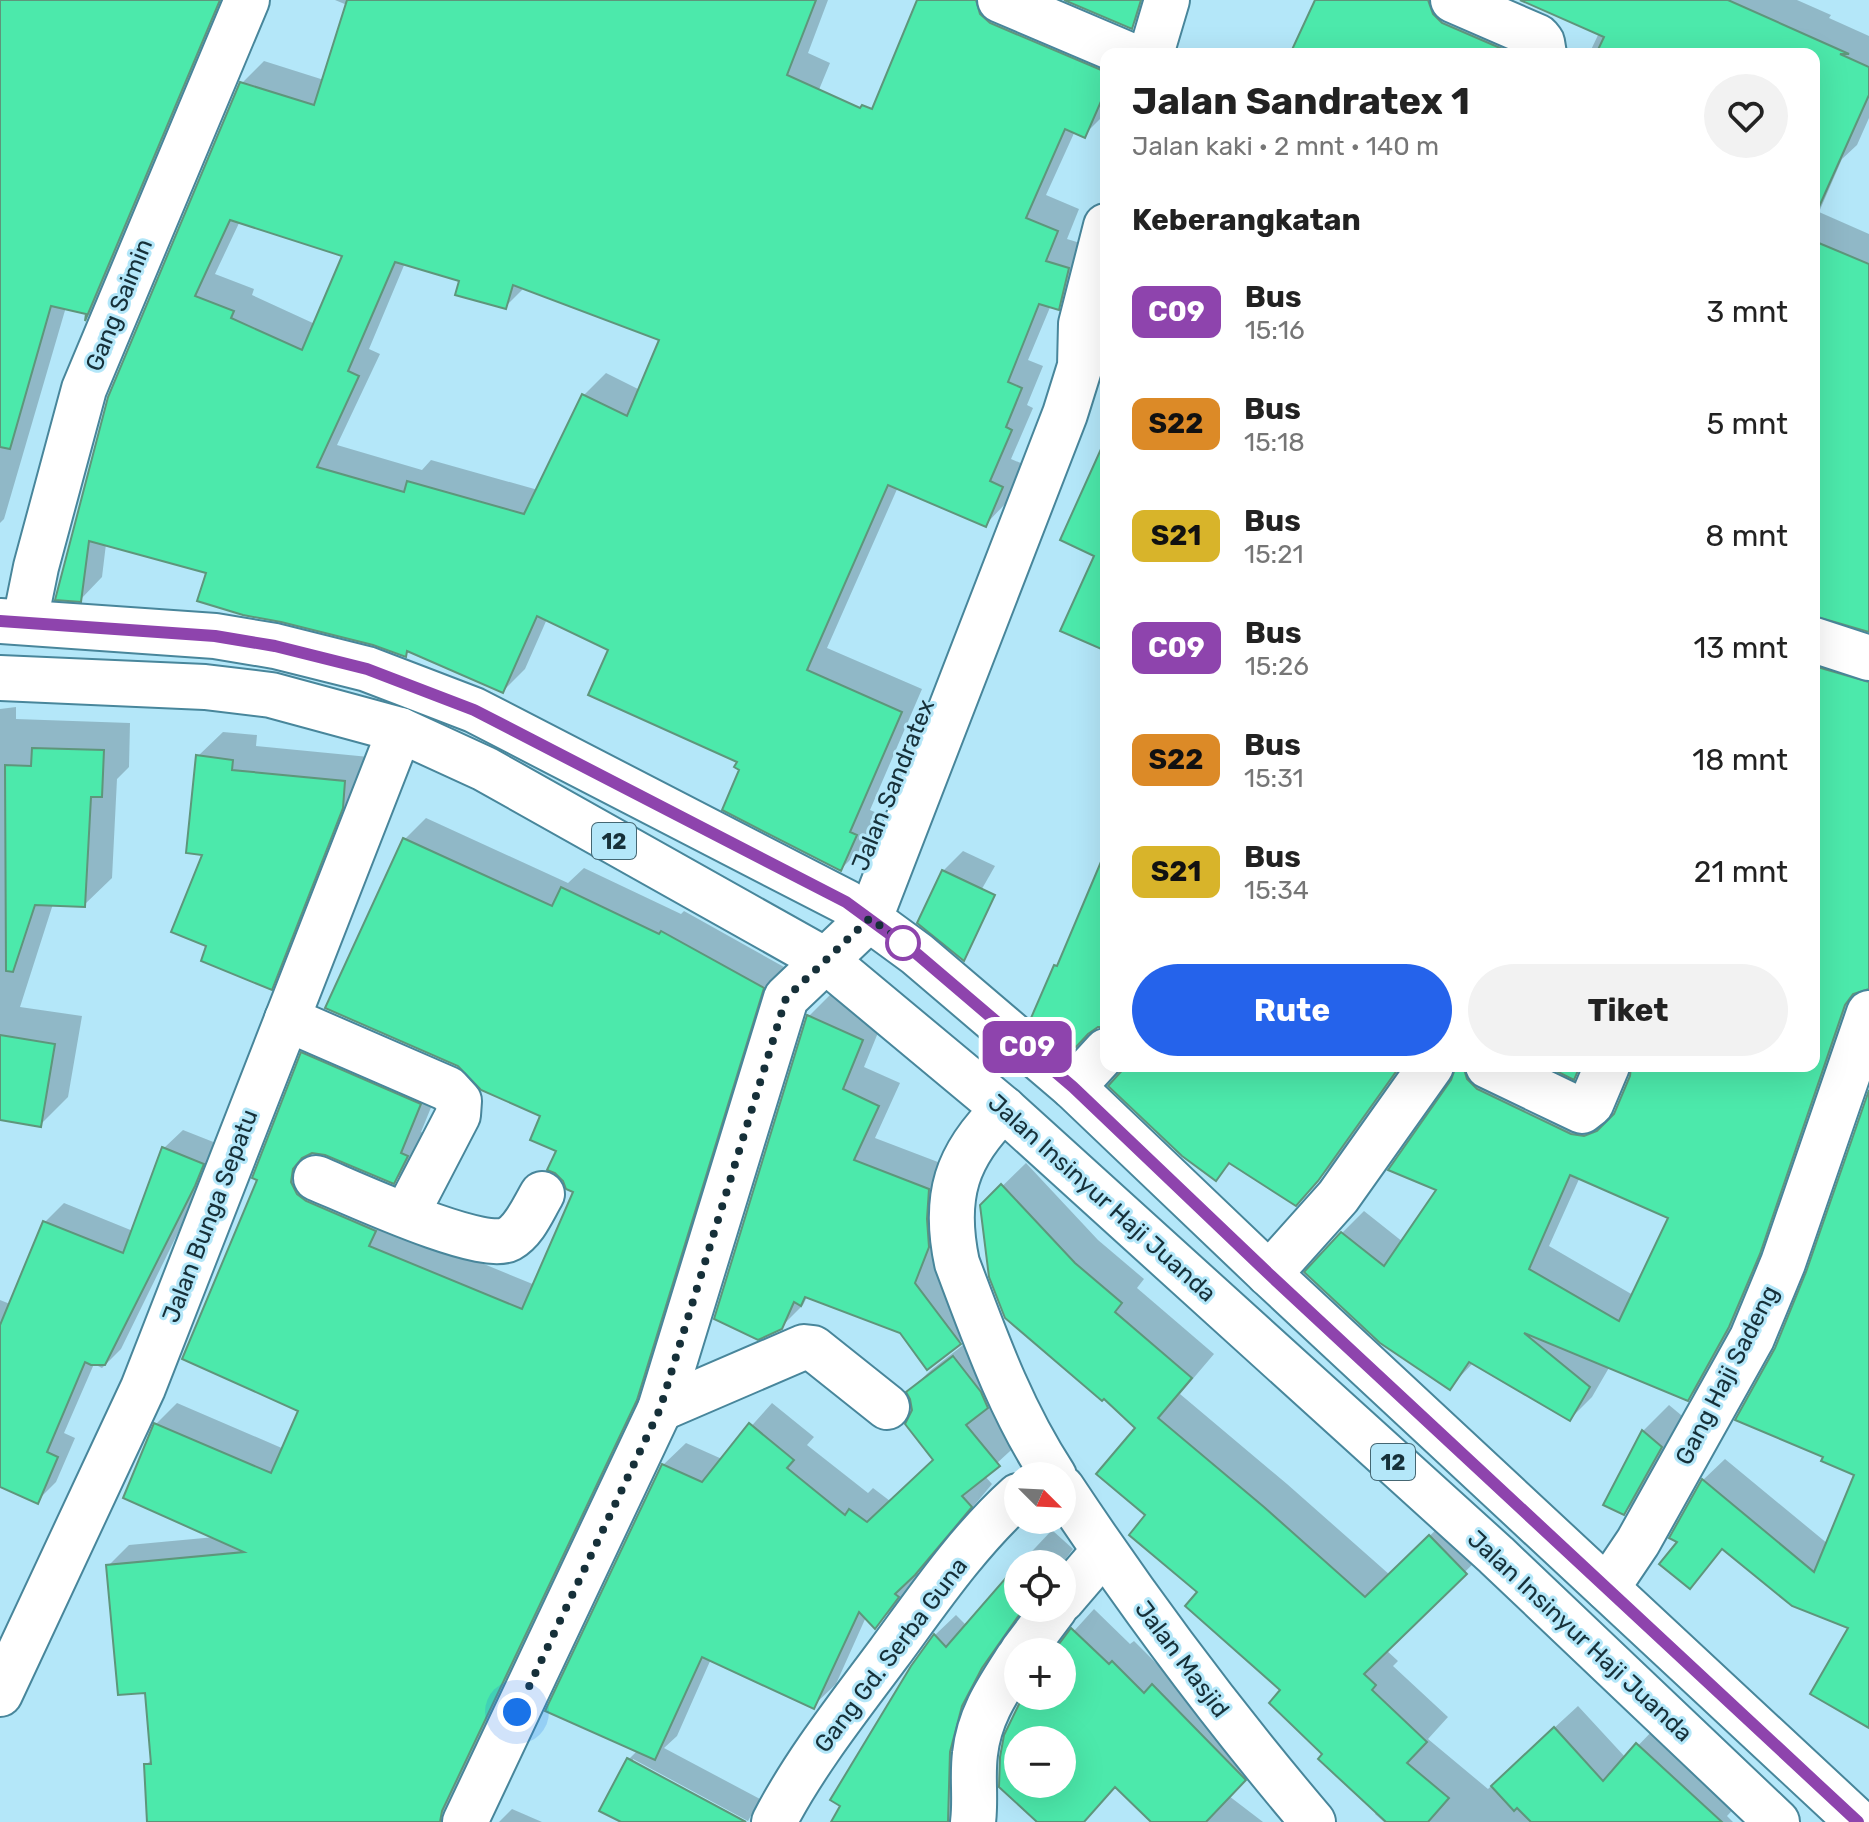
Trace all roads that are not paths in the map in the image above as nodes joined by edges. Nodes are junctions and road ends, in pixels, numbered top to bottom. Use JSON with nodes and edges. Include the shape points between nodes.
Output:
{"nodes":[{"id":1,"x":247,"y":0,"type":"edge"},
{"id":2,"x":1000,"y":0,"type":"edge"},
{"id":3,"x":1167,"y":0,"type":"edge"},
{"id":4,"x":1453,"y":0,"type":"edge"},
{"id":5,"x":1113,"y":48,"type":"edge"},
{"id":6,"x":1153,"y":48,"type":"edge"},
{"id":7,"x":1543,"y":48,"type":"edge"},
{"id":8,"x":1100,"y":258,"type":"edge"},
{"id":9,"x":1082,"y":356,"type":"edge"},
{"id":10,"x":12,"y":621,"type":"edge"},
{"id":11,"x":1820,"y":642,"type":"edge"},
{"id":12,"x":1869,"y":658,"type":"edge"},
{"id":13,"x":0,"y":678,"type":"edge"},
{"id":14,"x":400,"y":730,"type":"junction"},
{"id":15,"x":858,"y":910,"type":"junction"},
{"id":16,"x":825,"y":960,"type":"junction"},
{"id":17,"x":1869,"y":1013,"type":"edge"},
{"id":18,"x":287,"y":1019,"type":"junction"},
{"id":19,"x":1100,"y":1058,"type":"edge"},
{"id":20,"x":1427,"y":1072,"type":"edge"},
{"id":21,"x":1500,"y":1072,"type":"edge"},
{"id":22,"x":1604,"y":1072,"type":"edge"},
{"id":23,"x":1073,"y":1087,"type":"junction"},
{"id":24,"x":1004,"y":1109,"type":"junction"},
{"id":25,"x":316,"y":1178,"type":"dead end"},
{"id":26,"x":542,"y":1194,"type":"dead end"},
{"id":27,"x":406,"y":1215,"type":"junction"},
{"id":28,"x":1269,"y":1274,"type":"junction"},
{"id":29,"x":887,"y":1407,"type":"dead end"},
{"id":30,"x":660,"y":1409,"type":"junction"},
{"id":31,"x":1038,"y":1462,"type":"edge"},
{"id":32,"x":1004,"y":1508,"type":"edge"},
{"id":33,"x":1076,"y":1518,"type":"edge"},
{"id":34,"x":1104,"y":1551,"type":"junction"},
{"id":35,"x":1076,"y":1584,"type":"edge"},
{"id":36,"x":1607,"y":1588,"type":"junction"},
{"id":37,"x":1004,"y":1680,"type":"edge"},
{"id":38,"x":0,"y":1694,"type":"edge"},
{"id":39,"x":1304,"y":1818,"type":"edge"},
{"id":40,"x":465,"y":1822,"type":"edge"},
{"id":41,"x":774,"y":1822,"type":"edge"},
{"id":42,"x":973,"y":1822,"type":"edge"},
{"id":43,"x":1777,"y":1822,"type":"edge"},
{"id":44,"x":1858,"y":1822,"type":"edge"}],
"edges":[{"from":1,"to":10,"type":"main road","name":"Gang Saimin","via":[[84,389],[36,567]]},
{"from":2,"to":5,"type":"main road"},
{"from":3,"to":6,"type":"main road"},
{"from":4,"to":7,"type":"main road","via":[[1538,37]]},
{"from":8,"to":9,"type":"main road","name":"Jalan Sandratex"},
{"from":9,"to":15,"type":"main road","name":"Jalan Sandratex","via":[[1060,429]]},
{"from":10,"to":15,"type":"main road","number":"12","via":[[215,636],[367,669],[474,710]]},
{"from":11,"to":12,"type":"main road"},
{"from":13,"to":14,"type":"main road","name":"Jalan Insinyur Haji Juanda","number":"12","via":[[205,687],[257,694]]},
{"from":14,"to":16,"type":"main road","name":"Jalan Insinyur Haji Juanda","number":"12","via":[[485,769]]},
{"from":14,"to":18,"type":"main road","name":"Jalan Bunga Sepatu"},
{"from":15,"to":16,"type":"main road","name":"Jalan Sandratex"},
{"from":15,"to":23,"type":"main road","number":"12"},
{"from":16,"to":24,"type":"main road","name":"Jalan Insinyur Haji Juanda","number":"12"},
{"from":16,"to":30,"type":"main road","name":"Jalan Sandratex","via":[[786,998]]},
{"from":17,"to":36,"type":"main road","name":"Gang Haji Sadeng","via":[[1752,1338]]},
{"from":18,"to":27,"type":"main road","via":[[448,1089],[459,1101],[458,1115]]},
{"from":18,"to":38,"type":"main road","name":"Jalan Bunga Sepatu","via":[[143,1388]]},
{"from":19,"to":23,"type":"main road"},
{"from":20,"to":28,"type":"main road","via":[[1338,1197]]},
{"from":21,"to":22,"type":"main road","via":[[1578,1111],[1591,1104]]},
{"from":23,"to":28,"type":"main road","number":"12"},
{"from":24,"to":31,"type":"main road","name":"Jalan Masjid","via":[[981,1131],[959,1170],[953,1192],[954,1246],[999,1375]]},
{"from":24,"to":43,"type":"main road","name":"Jalan Insinyur Haji Juanda","number":"12","via":[[1496,1555]]},
{"from":25,"to":27,"type":"main road"},
{"from":26,"to":27,"type":"main road","via":[[521,1228],[498,1242],[469,1238]]},
{"from":28,"to":36,"type":"main road","number":"12"},
{"from":29,"to":30,"type":"main road","via":[[813,1348],[804,1347]]},
{"from":30,"to":40,"type":"main road","name":"Jalan Sandratex"},
{"from":32,"to":41,"type":"main road","name":"Gang Gd. Serba Guna","via":[[933,1593],[833,1729]]},
{"from":33,"to":34,"type":"main road","name":"Jalan Masjid"},
{"from":34,"to":35,"type":"main road"},
{"from":34,"to":39,"type":"main road","name":"Jalan Masjid"},
{"from":36,"to":44,"type":"main road","number":"12"},
{"from":37,"to":42,"type":"main road","via":[[980,1726]]}]}
